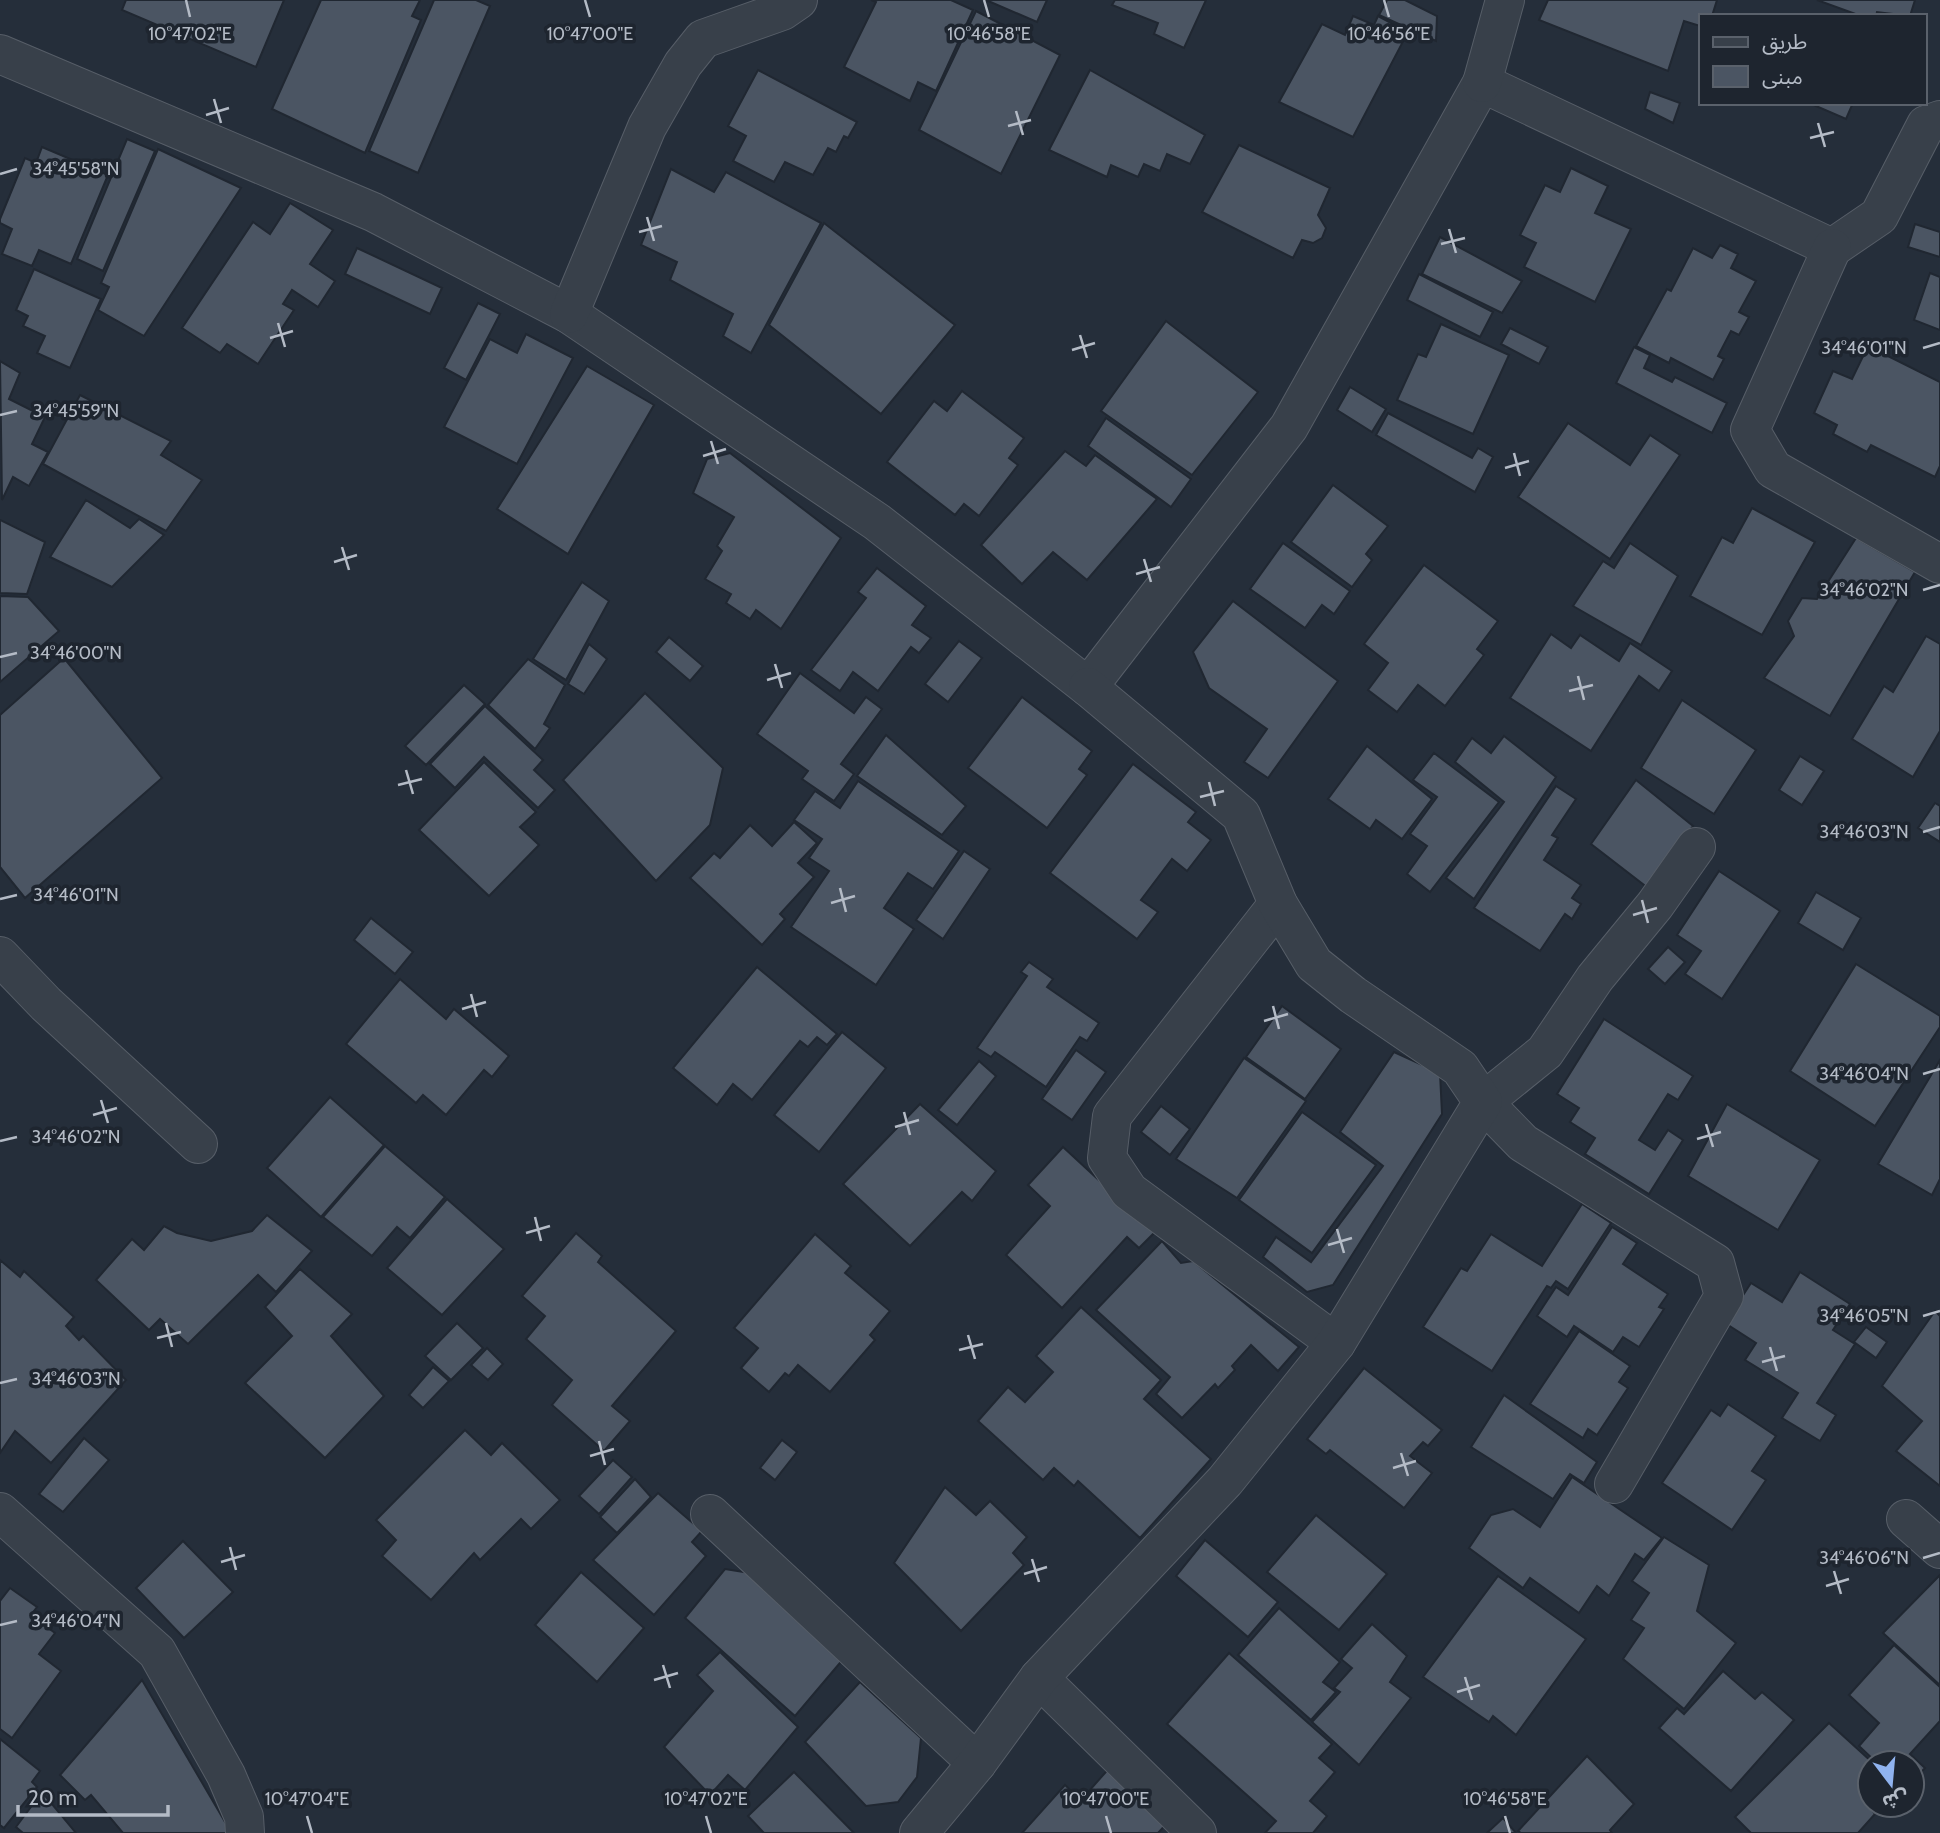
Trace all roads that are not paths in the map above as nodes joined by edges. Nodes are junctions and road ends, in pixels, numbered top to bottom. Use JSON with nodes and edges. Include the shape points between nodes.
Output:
{"nodes":[{"id":1,"x":797,"y":0,"type":"edge"},
{"id":2,"x":1505,"y":0,"type":"edge"},
{"id":3,"x":0,"y":54,"type":"edge"},
{"id":4,"x":1482,"y":83,"type":"junction"},
{"id":5,"x":1940,"y":120,"type":"edge"},
{"id":6,"x":1832,"y":248,"type":"junction"},
{"id":7,"x":569,"y":313,"type":"junction"},
{"id":8,"x":1940,"y":564,"type":"edge"},
{"id":9,"x":1088,"y":687,"type":"junction"},
{"id":10,"x":1696,"y":846,"type":"dead end"},
{"id":11,"x":1279,"y":904,"type":"junction"},
{"id":12,"x":0,"y":956,"type":"edge"},
{"id":13,"x":1483,"y":1102,"type":"junction"},
{"id":14,"x":198,"y":1144,"type":"dead end"},
{"id":15,"x":1336,"y":1343,"type":"junction"},
{"id":16,"x":1614,"y":1484,"type":"dead end"},
{"id":17,"x":0,"y":1512,"type":"edge"},
{"id":18,"x":710,"y":1514,"type":"dead end"},
{"id":19,"x":1906,"y":1519,"type":"dead end"},
{"id":20,"x":1940,"y":1549,"type":"edge"},
{"id":21,"x":1039,"y":1678,"type":"junction"},
{"id":22,"x":977,"y":1763,"type":"junction"},
{"id":23,"x":245,"y":1833,"type":"edge"},
{"id":24,"x":919,"y":1833,"type":"edge"},
{"id":25,"x":1197,"y":1833,"type":"edge"}],
"edges":[{"from":1,"to":7,"type":"street","via":[[782,11],[703,39],[683,64],[647,127]]},
{"from":2,"to":4,"type":"street"},
{"from":3,"to":7,"type":"street","via":[[373,212]]},
{"from":4,"to":6,"type":"street"},
{"from":4,"to":9,"type":"street","via":[[1289,427]]},
{"from":5,"to":6,"type":"street","via":[[1926,125],[1878,216]]},
{"from":6,"to":8,"type":"street","via":[[1750,429],[1773,469]]},
{"from":7,"to":9,"type":"street","via":[[877,522]]},
{"from":9,"to":11,"type":"street","via":[[1241,815]]},
{"from":10,"to":13,"type":"street","via":[[1545,1052]]},
{"from":11,"to":13,"type":"street","via":[[1314,964],[1460,1068]]},
{"from":11,"to":15,"type":"street","via":[[1112,1116],[1107,1157],[1129,1191]]},
{"from":12,"to":14,"type":"street"},
{"from":13,"to":15,"type":"street"},
{"from":13,"to":16,"type":"street","via":[[1523,1143],[1715,1263],[1724,1296]]},
{"from":15,"to":21,"type":"street","via":[[1225,1481]]},
{"from":17,"to":23,"type":"street","via":[[157,1652],[226,1775],[244,1817]]},
{"from":18,"to":22,"type":"street"},
{"from":19,"to":20,"type":"street"},
{"from":21,"to":22,"type":"street"},
{"from":21,"to":25,"type":"street"},
{"from":22,"to":24,"type":"street"}]}
